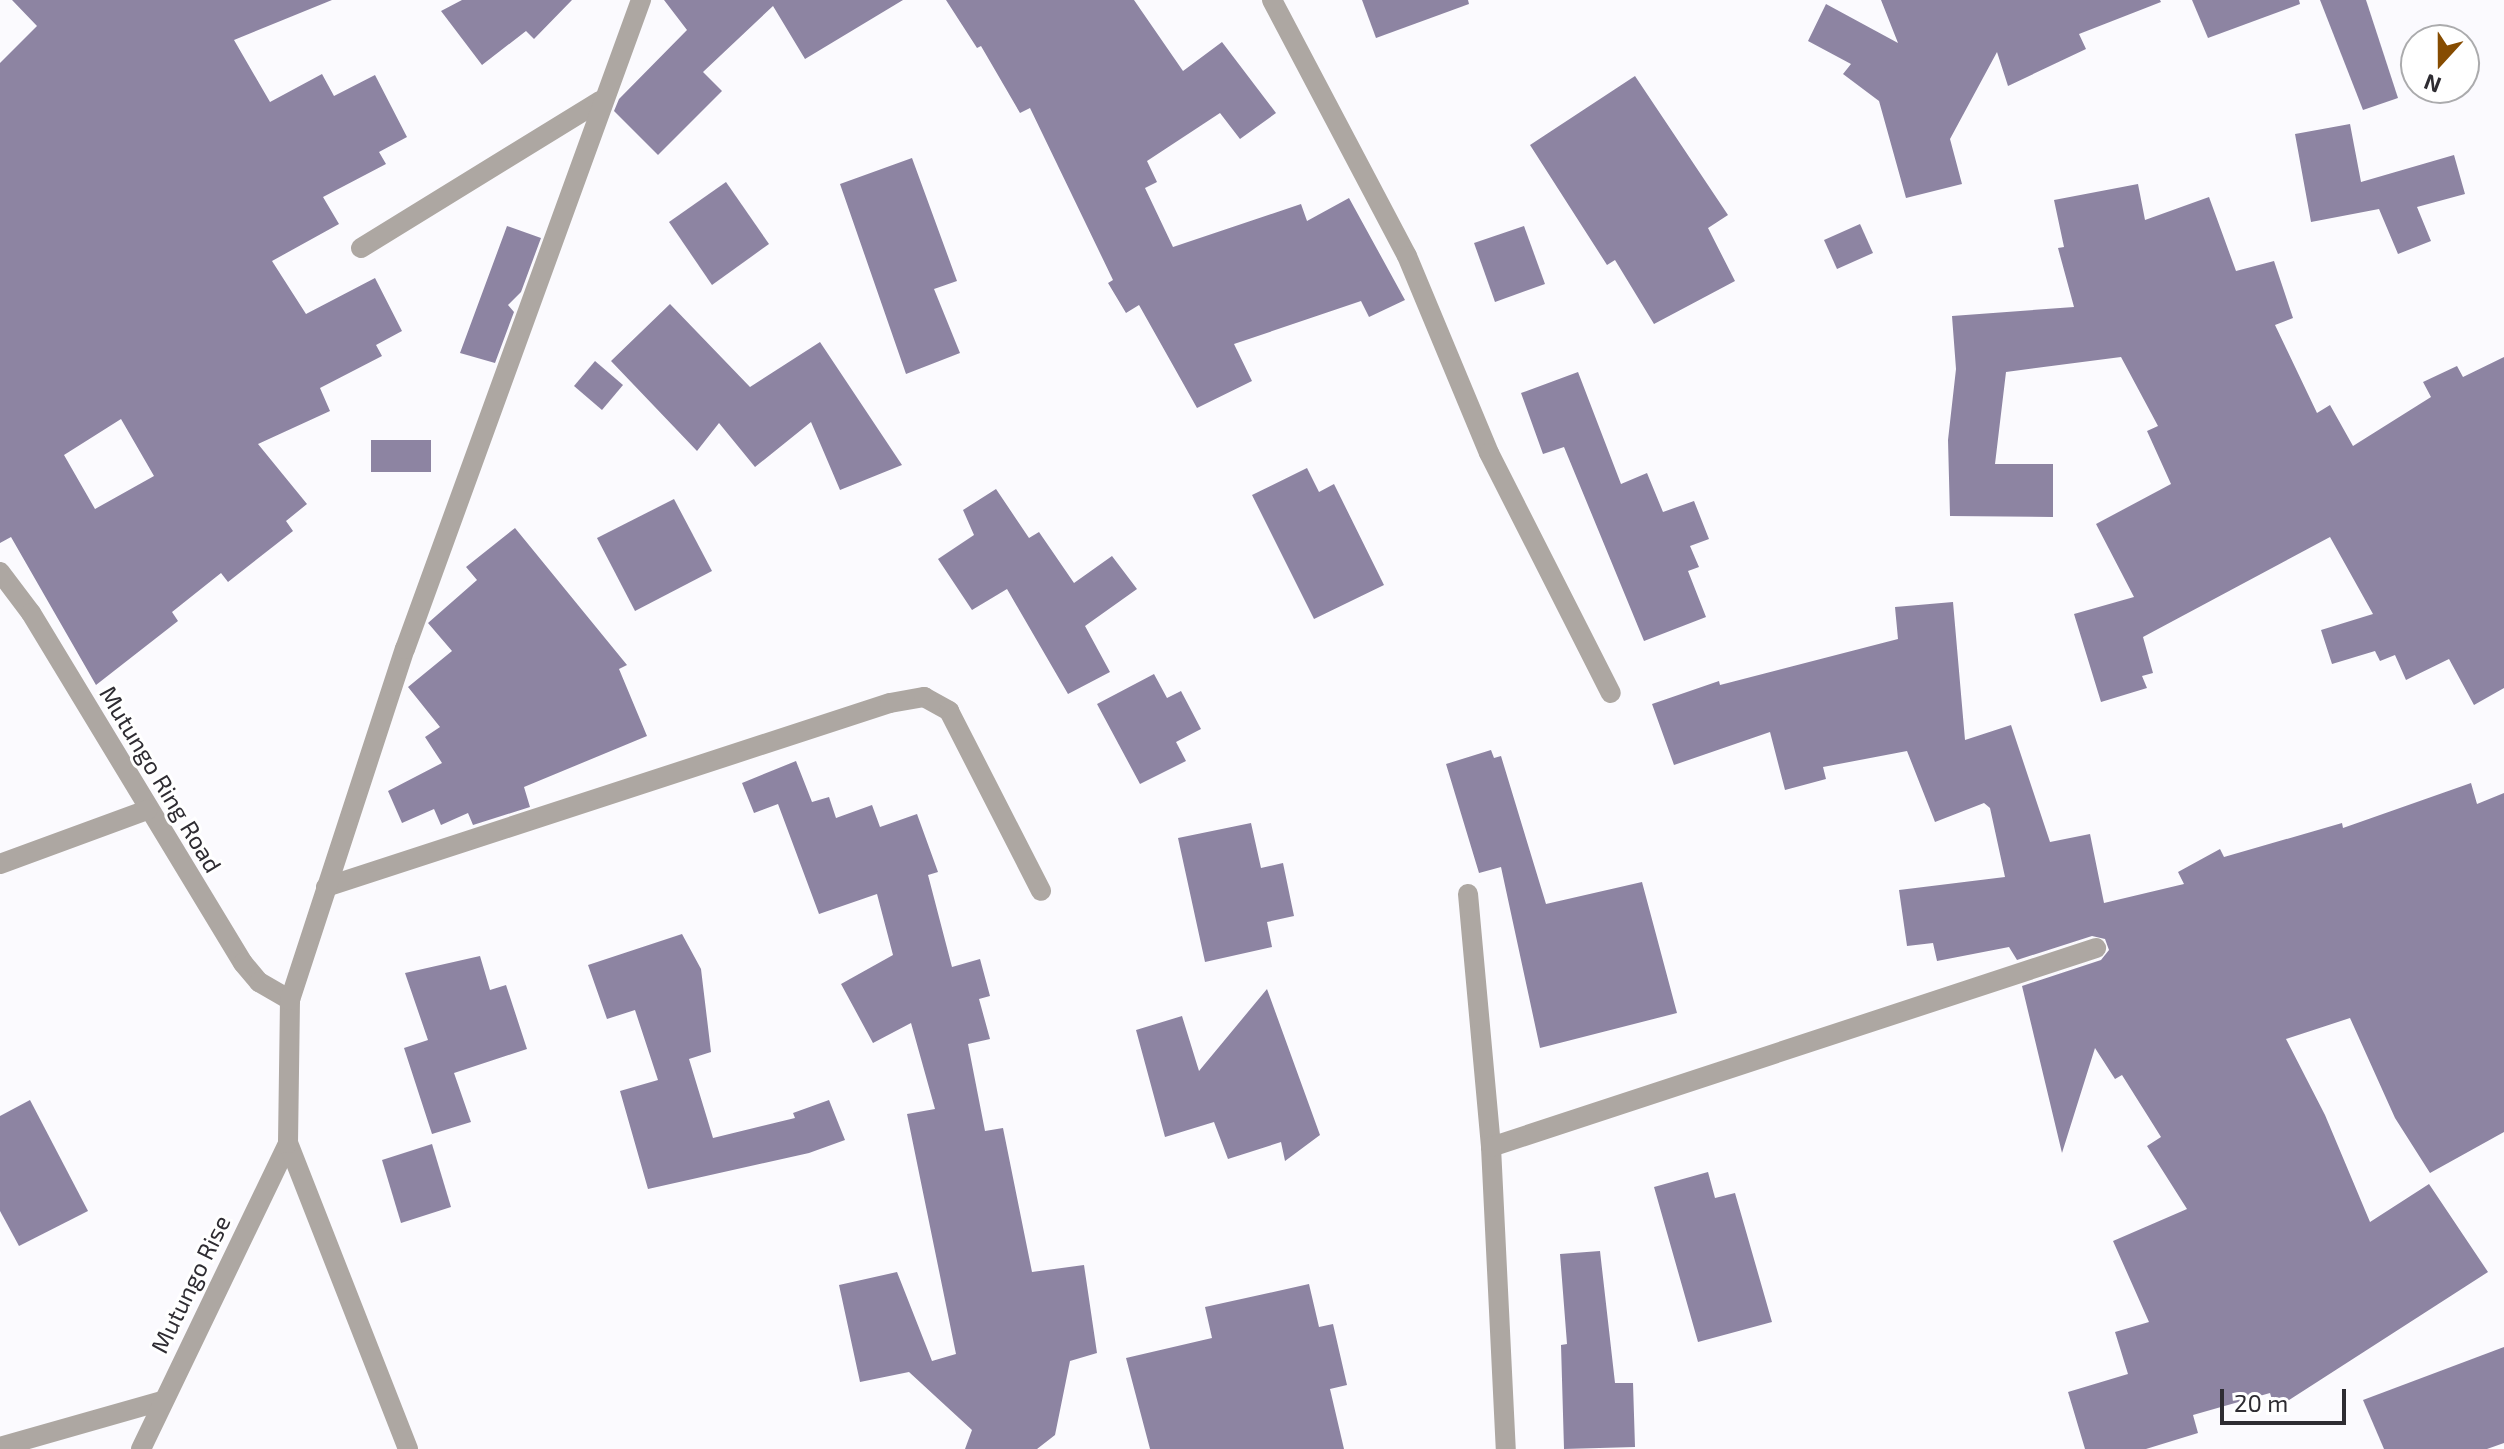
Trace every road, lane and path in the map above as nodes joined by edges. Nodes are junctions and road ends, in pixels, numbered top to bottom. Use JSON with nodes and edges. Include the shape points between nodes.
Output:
{"nodes":[{"id":1,"x":641,"y":0,"type":"edge"},
{"id":2,"x":1272,"y":0,"type":"edge"},
{"id":3,"x":600,"y":101,"type":"junction"},
{"id":4,"x":361,"y":248,"type":"dead end"},
{"id":5,"x":0,"y":572,"type":"edge"},
{"id":6,"x":1611,"y":693,"type":"dead end"},
{"id":7,"x":147,"y":810,"type":"junction"},
{"id":8,"x":0,"y":864,"type":"edge"},
{"id":9,"x":326,"y":887,"type":"junction"},
{"id":10,"x":1041,"y":891,"type":"dead end"},
{"id":11,"x":1468,"y":894,"type":"dead end"},
{"id":12,"x":2096,"y":948,"type":"dead end"},
{"id":13,"x":290,"y":1000,"type":"junction"},
{"id":14,"x":288,"y":1143,"type":"junction"},
{"id":15,"x":1491,"y":1147,"type":"junction"},
{"id":16,"x":161,"y":1401,"type":"junction"},
{"id":17,"x":0,"y":1447,"type":"edge"},
{"id":18,"x":141,"y":1449,"type":"edge"},
{"id":19,"x":408,"y":1449,"type":"edge"},
{"id":20,"x":1506,"y":1449,"type":"edge"}],
"edges":[{"from":1,"to":3,"type":"street"},
{"from":2,"to":6,"type":"street","via":[[1400,242],[1489,453]]},
{"from":3,"to":4,"type":"street"},
{"from":3,"to":9,"type":"street"},
{"from":5,"to":7,"type":"street","name":"Mutungo Ring Road","via":[[31,613]]},
{"from":7,"to":8,"type":"street"},
{"from":7,"to":13,"type":"street","name":"Mutungo Ring Road","via":[[243,963],[259,982]]},
{"from":9,"to":10,"type":"street","via":[[890,703],[924,697],[949,711]]},
{"from":9,"to":13,"type":"street"},
{"from":11,"to":15,"type":"street"},
{"from":12,"to":15,"type":"street"},
{"from":13,"to":14,"type":"street"},
{"from":14,"to":16,"type":"street","name":"Mutungo Rise"},
{"from":14,"to":19,"type":"street"},
{"from":15,"to":20,"type":"street"},
{"from":16,"to":17,"type":"street"},
{"from":16,"to":18,"type":"street","name":"Mutungo Rise"}]}
